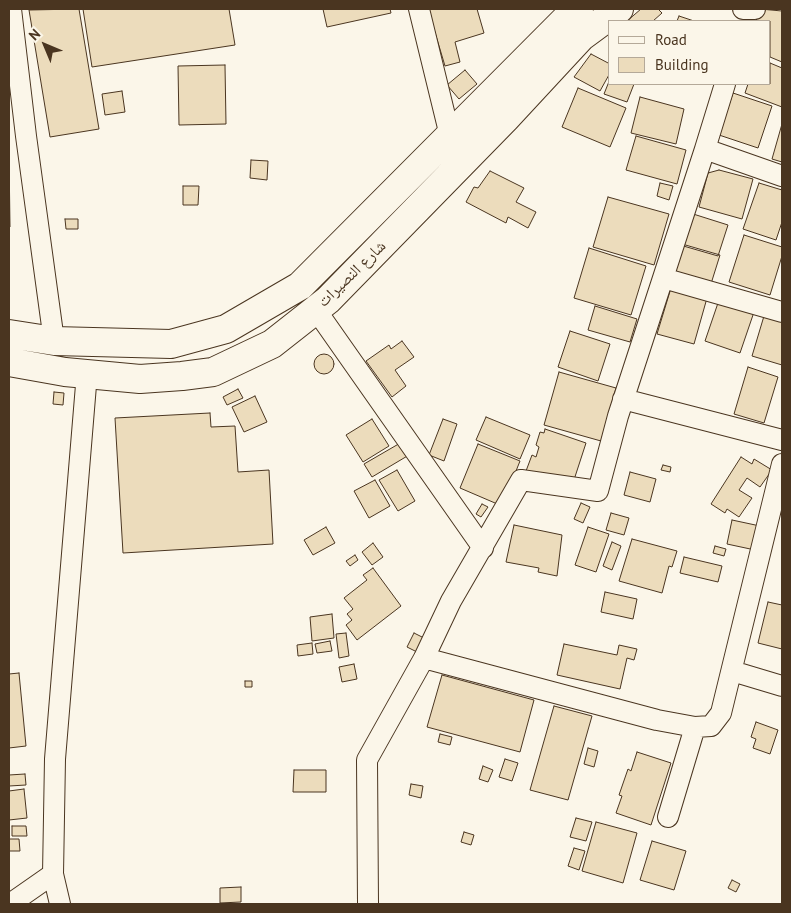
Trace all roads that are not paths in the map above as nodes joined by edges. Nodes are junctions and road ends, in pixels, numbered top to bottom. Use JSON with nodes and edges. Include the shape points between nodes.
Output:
{"nodes":[{"id":1,"x":12,"y":9,"type":"edge"},
{"id":2,"x":419,"y":9,"type":"edge"},
{"id":3,"x":580,"y":9,"type":"edge"},
{"id":4,"x":619,"y":9,"type":"edge"},
{"id":5,"x":12,"y":42,"type":"edge"},
{"id":6,"x":725,"y":85,"type":"edge"},
{"id":7,"x":450,"y":136,"type":"junction"},
{"id":8,"x":705,"y":149,"type":"junction"},
{"id":9,"x":782,"y":176,"type":"edge"},
{"id":10,"x":663,"y":278,"type":"junction"},
{"id":11,"x":316,"y":310,"type":"junction"},
{"id":12,"x":782,"y":312,"type":"edge"},
{"id":13,"x":9,"y":334,"type":"edge"},
{"id":14,"x":54,"y":341,"type":"junction"},
{"id":15,"x":9,"y":362,"type":"edge"},
{"id":16,"x":87,"y":373,"type":"junction"},
{"id":17,"x":623,"y":399,"type":"junction"},
{"id":18,"x":782,"y":440,"type":"edge"},
{"id":19,"x":782,"y":464,"type":"edge"},
{"id":20,"x":483,"y":548,"type":"junction"},
{"id":21,"x":424,"y":658,"type":"junction"},
{"id":22,"x":732,"y":671,"type":"junction"},
{"id":23,"x":782,"y":686,"type":"edge"},
{"id":24,"x":695,"y":727,"type":"junction"},
{"id":25,"x":668,"y":817,"type":"dead end"},
{"id":26,"x":52,"y":874,"type":"junction"},
{"id":27,"x":10,"y":904,"type":"edge"},
{"id":28,"x":60,"y":904,"type":"edge"},
{"id":29,"x":368,"y":904,"type":"edge"}],
"edges":[{"from":1,"to":5,"type":"street"},
{"from":2,"to":7,"type":"street"},
{"from":3,"to":7,"type":"main road","name":"شارع النصيرات","via":[[566,18]]},
{"from":4,"to":11,"type":"main road","name":"شارع النصيرات","via":[[581,38]]},
{"from":5,"to":14,"type":"street"},
{"from":6,"to":8,"type":"street"},
{"from":7,"to":14,"type":"main road","name":"شارع النصيرات","via":[[300,286],[226,329],[171,344]]},
{"from":8,"to":9,"type":"street"},
{"from":8,"to":10,"type":"street"},
{"from":10,"to":12,"type":"street"},
{"from":10,"to":17,"type":"street"},
{"from":11,"to":16,"type":"main road","name":"شارع النصيرات","via":[[272,344],[213,372],[140,379]]},
{"from":11,"to":20,"type":"street"},
{"from":13,"to":14,"type":"main road","name":"شارع النصيرات"},
{"from":15,"to":16,"type":"main road","name":"شارع النصيرات"},
{"from":16,"to":26,"type":"street","via":[[55,759]]},
{"from":17,"to":18,"type":"street"},
{"from":17,"to":20,"type":"street","via":[[598,491],[521,480]]},
{"from":19,"to":22,"type":"street"},
{"from":20,"to":21,"type":"street","via":[[451,601]]},
{"from":21,"to":24,"type":"street","via":[[657,720]]},
{"from":21,"to":29,"type":"street","via":[[367,760]]},
{"from":22,"to":23,"type":"street"},
{"from":22,"to":24,"type":"street","via":[[721,713],[711,726]]},
{"from":24,"to":25,"type":"street"},
{"from":26,"to":27,"type":"street"},
{"from":26,"to":28,"type":"street"}]}
